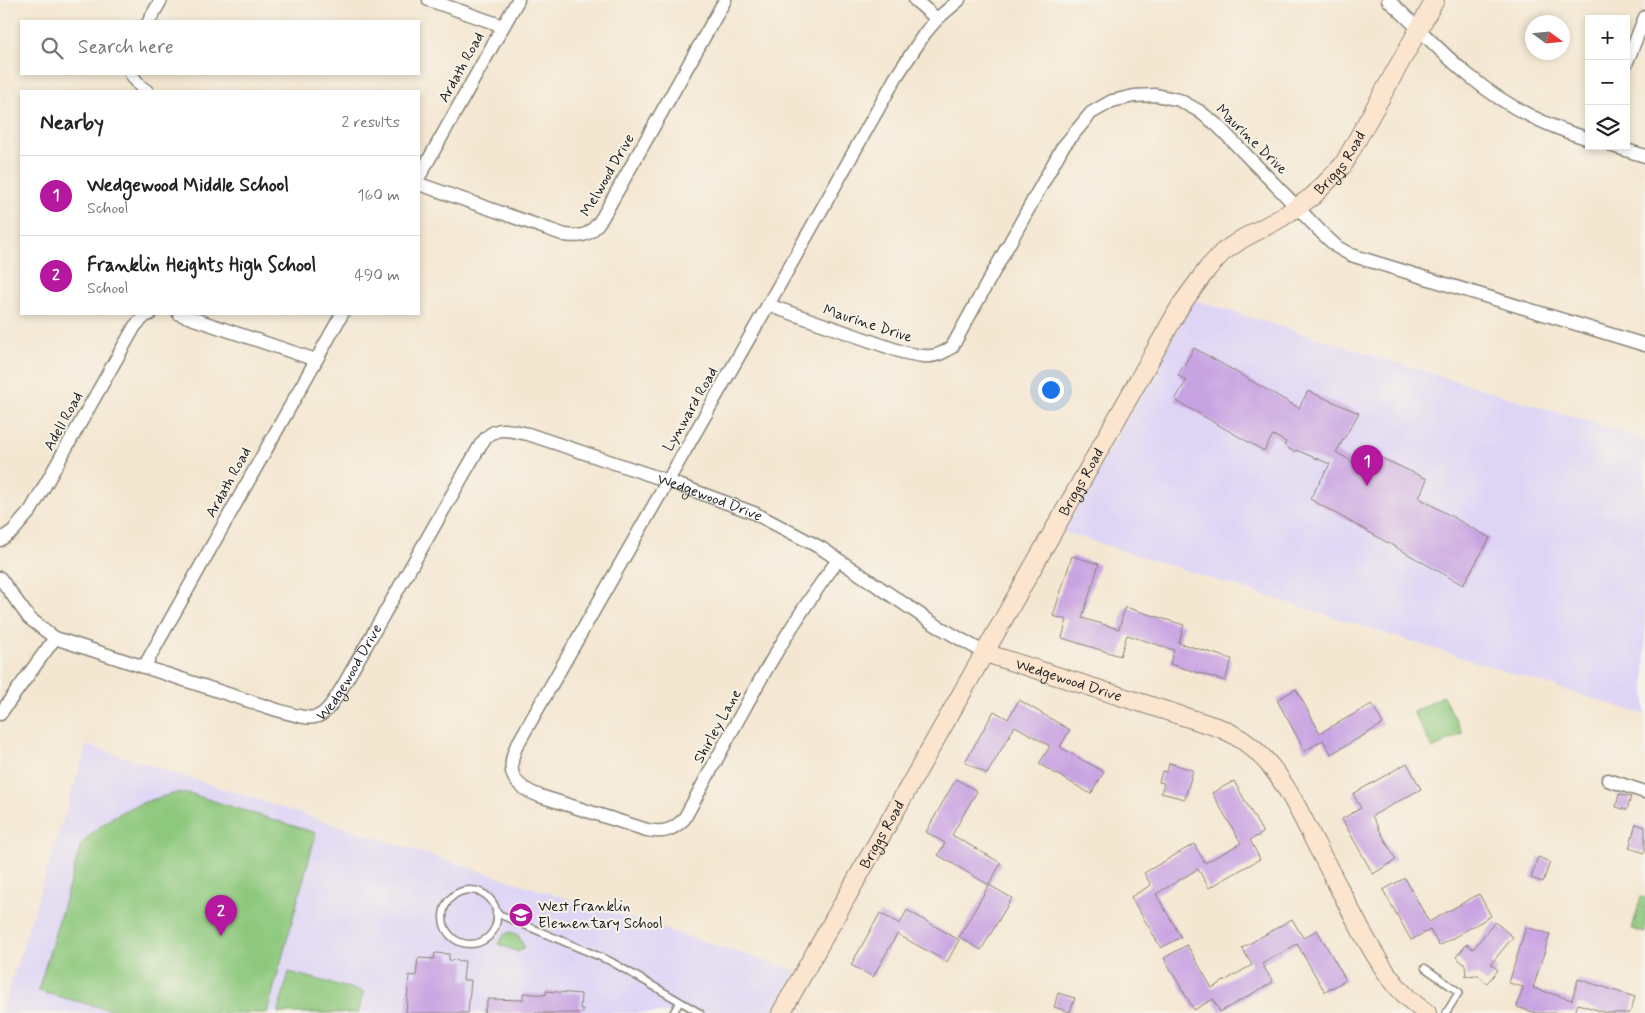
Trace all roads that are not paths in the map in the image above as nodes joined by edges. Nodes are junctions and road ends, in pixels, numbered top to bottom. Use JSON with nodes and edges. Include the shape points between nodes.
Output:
{"nodes":[{"id":1,"x":161,"y":0,"type":"edge"},
{"id":2,"x":429,"y":0,"type":"edge"},
{"id":3,"x":518,"y":0,"type":"edge"},
{"id":4,"x":725,"y":0,"type":"edge"},
{"id":5,"x":915,"y":0,"type":"edge"},
{"id":6,"x":959,"y":0,"type":"edge"},
{"id":7,"x":1388,"y":0,"type":"edge"},
{"id":8,"x":1435,"y":0,"type":"edge"},
{"id":9,"x":1645,"y":17,"type":"edge"},
{"id":10,"x":937,"y":19,"type":"junction"},
{"id":11,"x":150,"y":20,"type":"edge"},
{"id":12,"x":503,"y":26,"type":"junction"},
{"id":13,"x":1418,"y":29,"type":"junction"},
{"id":14,"x":1628,"y":60,"type":"edge"},
{"id":15,"x":132,"y":76,"type":"edge"},
{"id":16,"x":146,"y":90,"type":"edge"},
{"id":17,"x":1585,"y":138,"type":"edge"},
{"id":18,"x":1626,"y":150,"type":"edge"},
{"id":19,"x":1645,"y":156,"type":"edge"},
{"id":20,"x":420,"y":174,"type":"edge"},
{"id":21,"x":420,"y":184,"type":"edge"},
{"id":22,"x":1297,"y":206,"type":"junction"},
{"id":23,"x":768,"y":305,"type":"junction"},
{"id":24,"x":147,"y":315,"type":"edge"},
{"id":25,"x":182,"y":315,"type":"edge"},
{"id":26,"x":341,"y":315,"type":"edge"},
{"id":27,"x":1645,"y":345,"type":"edge"},
{"id":28,"x":316,"y":360,"type":"junction"},
{"id":29,"x":668,"y":481,"type":"junction"},
{"id":30,"x":0,"y":540,"type":"edge"},
{"id":31,"x":838,"y":560,"type":"junction"},
{"id":32,"x":0,"y":578,"type":"edge"},
{"id":33,"x":56,"y":638,"type":"junction"},
{"id":34,"x":985,"y":653,"type":"junction"},
{"id":35,"x":144,"y":667,"type":"junction"},
{"id":36,"x":0,"y":714,"type":"edge"},
{"id":37,"x":1608,"y":780,"type":"dead end"},
{"id":38,"x":1645,"y":792,"type":"edge"},
{"id":39,"x":584,"y":810,"type":"joint"},
{"id":40,"x":496,"y":913,"type":"junction"},
{"id":41,"x":1425,"y":968,"type":"dead end"},
{"id":42,"x":680,"y":1002,"type":"junction"},
{"id":43,"x":673,"y":1013,"type":"edge"},
{"id":44,"x":700,"y":1013,"type":"edge"},
{"id":45,"x":781,"y":1013,"type":"edge"},
{"id":46,"x":1427,"y":1013,"type":"edge"},
{"id":47,"x":1446,"y":1013,"type":"edge"}],
"edges":[{"from":1,"to":11,"type":"street"},
{"from":2,"to":12,"type":"street"},
{"from":3,"to":12,"type":"street","name":"Ardath Road"},
{"from":4,"to":21,"type":"street","name":"Melwood Drive","via":[[594,230],[580,236],[565,236]]},
{"from":5,"to":10,"type":"street"},
{"from":6,"to":10,"type":"street","name":"Lynward Road"},
{"from":7,"to":13,"type":"street"},
{"from":8,"to":13,"type":"street","name":"Briggs Road"},
{"from":9,"to":14,"type":"street"},
{"from":10,"to":23,"type":"street","name":"Lynward Road","via":[[896,76]]},
{"from":12,"to":20,"type":"street","name":"Ardath Road"},
{"from":13,"to":17,"type":"street","via":[[1467,75],[1505,102],[1565,132]]},
{"from":13,"to":22,"type":"street","name":"Briggs Road","via":[[1343,165],[1313,196]]},
{"from":15,"to":16,"type":"street"},
{"from":18,"to":19,"type":"street"},
{"from":22,"to":23,"type":"street","name":"Maurine Drive","via":[[1199,111],[1179,100],[1156,95],[1134,96],[1112,101],[1091,113],[1062,148],[952,347],[940,355],[921,357],[902,352]]},
{"from":22,"to":27,"type":"street","name":"Maurine Drive","via":[[1337,247],[1351,255]]},
{"from":22,"to":34,"type":"street","name":"Briggs Road","via":[[1223,252],[1191,289]]},
{"from":23,"to":29,"type":"street","name":"Lynward Road"},
{"from":24,"to":30,"type":"street","name":"Adell Road","via":[[135,326],[31,510]]},
{"from":25,"to":28,"type":"street"},
{"from":26,"to":28,"type":"street","name":"Ardath Road"},
{"from":28,"to":35,"type":"street","name":"Ardath Road"},
{"from":29,"to":31,"type":"street","name":"Wedgewood Drive","via":[[754,513]]},
{"from":29,"to":35,"type":"street","name":"Wedgewood Drive","via":[[528,434],[495,430],[486,436],[325,714],[306,719]]},
{"from":29,"to":39,"type":"street","name":"Lynward Road","via":[[512,756],[513,777],[525,789]]},
{"from":31,"to":34,"type":"street","name":"Wedgewood Drive","via":[[934,624]]},
{"from":31,"to":39,"type":"street","name":"Shirley Lane","via":[[802,610],[679,824],[659,832]]},
{"from":32,"to":33,"type":"street","name":"Wedgewood Drive","via":[[29,618]]},
{"from":33,"to":35,"type":"street","name":"Wedgewood Drive"},
{"from":33,"to":36,"type":"street"},
{"from":34,"to":45,"type":"street","name":"Briggs Road"},
{"from":34,"to":46,"type":"street","name":"Wedgewood Drive","via":[[1214,726],[1252,747],[1273,769],[1294,800],[1380,965],[1403,994]]},
{"from":37,"to":38,"type":"street"},
{"from":40,"to":40,"type":"lane","via":[[494,904],[481,892],[463,890],[448,900],[442,917],[448,934],[455,940],[472,944],[488,937],[496,922]]},
{"from":40,"to":42,"type":"lane","via":[[610,961]]},
{"from":41,"to":47,"type":"lane","via":[[1459,992]]},
{"from":42,"to":43,"type":"lane"},
{"from":42,"to":44,"type":"lane"}]}
